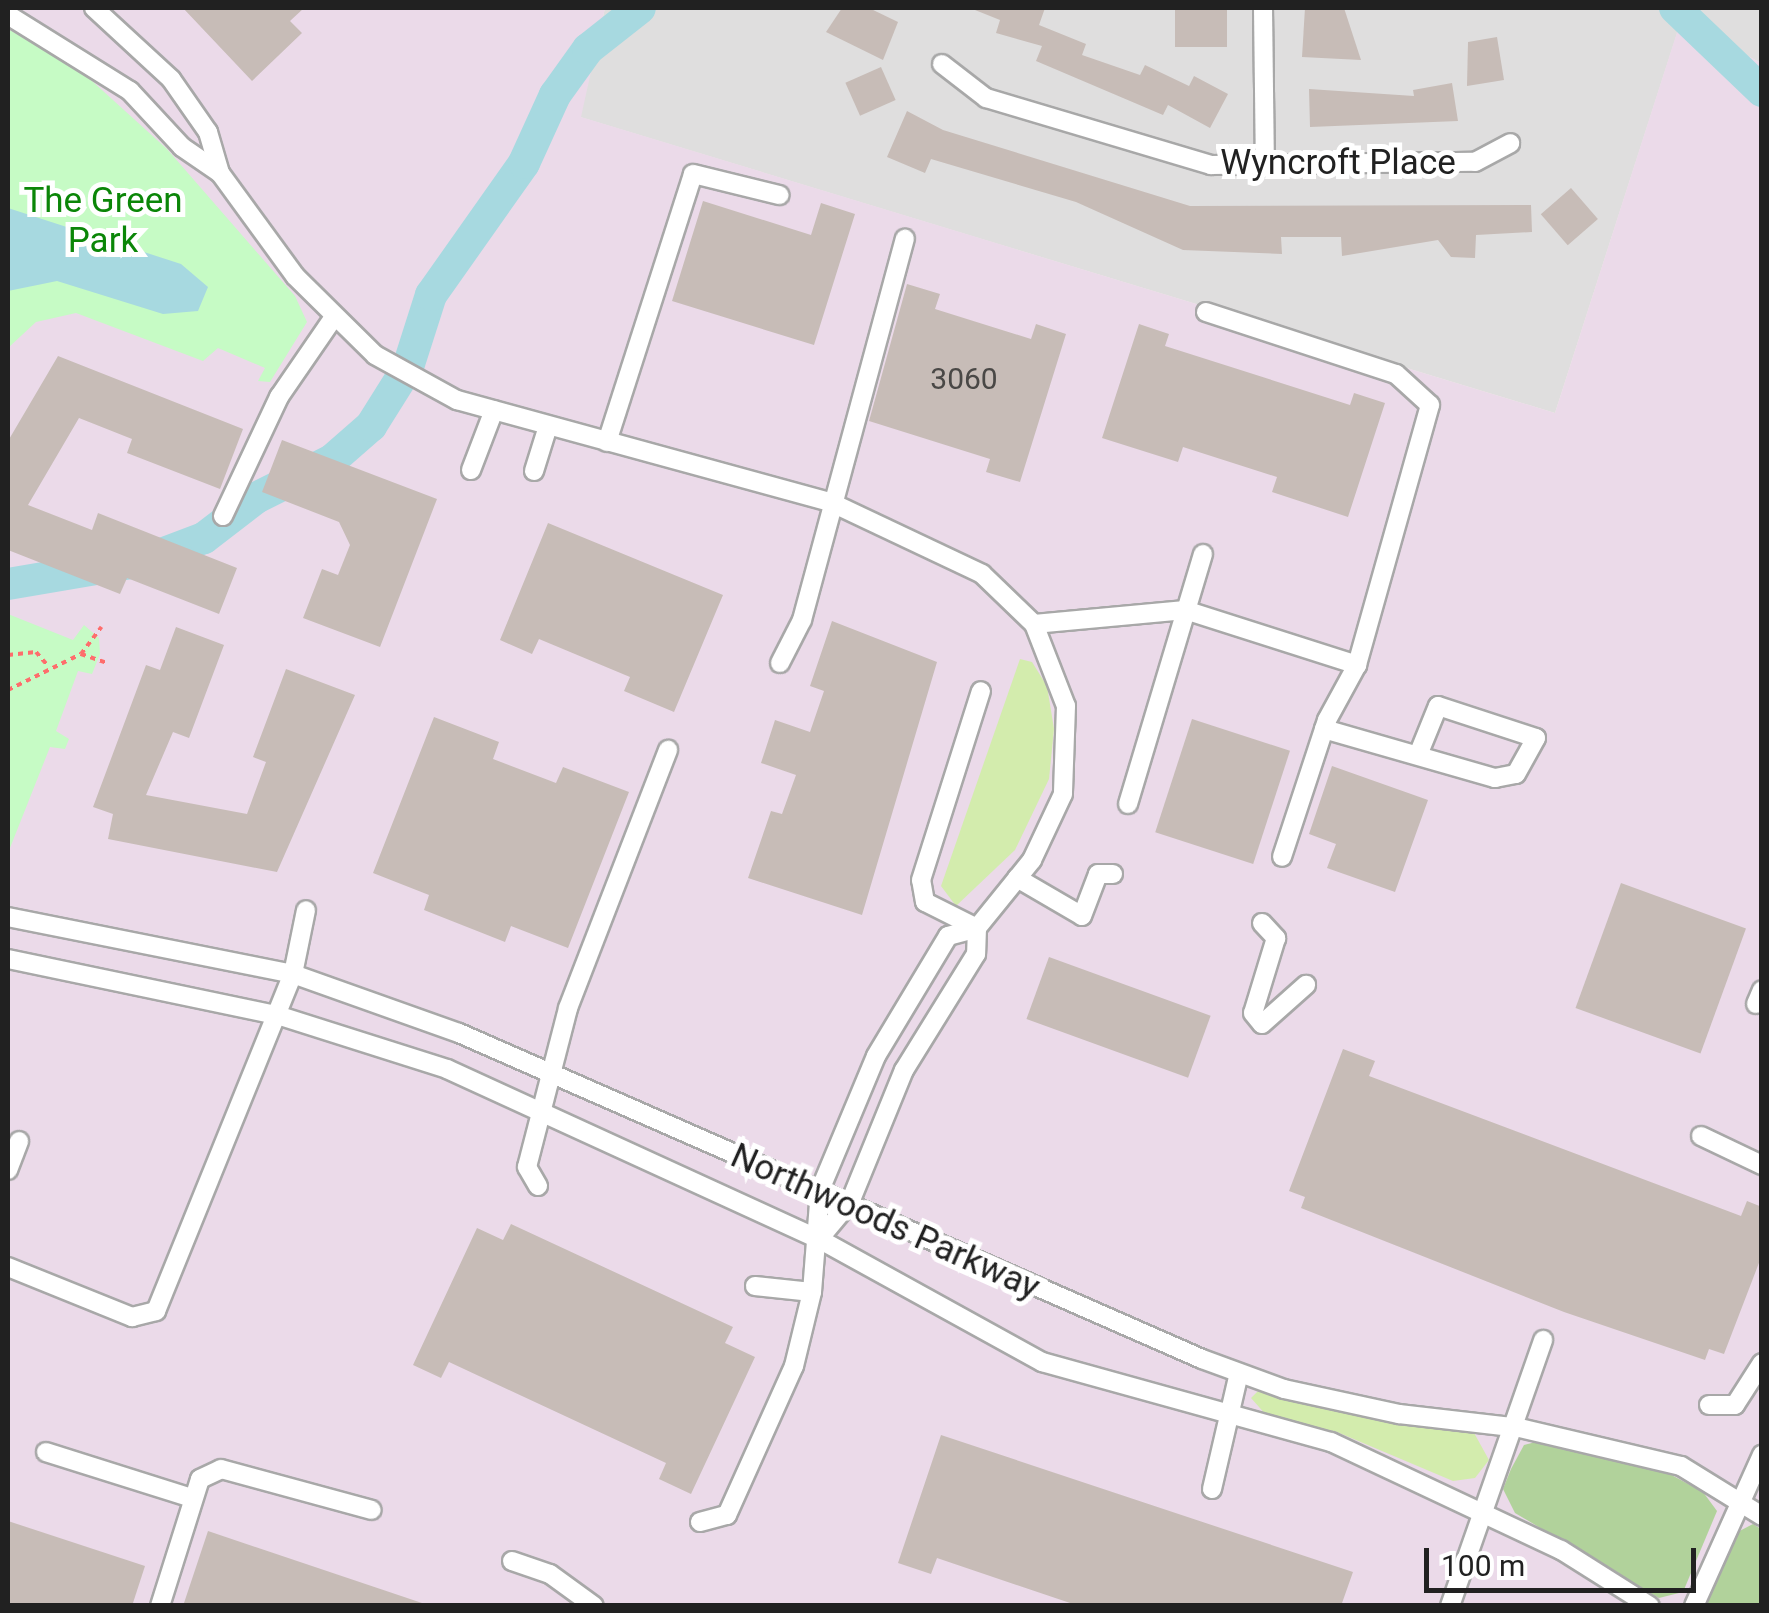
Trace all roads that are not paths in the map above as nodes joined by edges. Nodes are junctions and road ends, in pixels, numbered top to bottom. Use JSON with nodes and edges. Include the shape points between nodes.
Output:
{"nodes":[{"id":1,"x":94,"y":8,"type":"edge"},
{"id":2,"x":1263,"y":8,"type":"edge"},
{"id":3,"x":8,"y":15,"type":"edge"},
{"id":4,"x":942,"y":64,"type":"dead end"},
{"id":5,"x":1510,"y":143,"type":"dead end"},
{"id":6,"x":1265,"y":167,"type":"junction"},
{"id":7,"x":220,"y":173,"type":"junction"},
{"id":8,"x":779,"y":195,"type":"dead end"},
{"id":9,"x":905,"y":239,"type":"dead end"},
{"id":10,"x":1206,"y":312,"type":"dead end"},
{"id":11,"x":332,"y":320,"type":"junction"},
{"id":12,"x":494,"y":410,"type":"junction"},
{"id":13,"x":548,"y":426,"type":"junction"},
{"id":14,"x":607,"y":442,"type":"junction"},
{"id":15,"x":471,"y":470,"type":"dead end"},
{"id":16,"x":534,"y":471,"type":"dead end"},
{"id":17,"x":830,"y":502,"type":"junction"},
{"id":18,"x":224,"y":516,"type":"dead end"},
{"id":19,"x":1203,"y":554,"type":"dead end"},
{"id":20,"x":1186,"y":610,"type":"junction"},
{"id":21,"x":1034,"y":624,"type":"junction"},
{"id":22,"x":780,"y":663,"type":"dead end"},
{"id":23,"x":1357,"y":664,"type":"junction"},
{"id":24,"x":982,"y":691,"type":"dead end"},
{"id":25,"x":1324,"y":729,"type":"junction"},
{"id":26,"x":668,"y":750,"type":"dead end"},
{"id":27,"x":1418,"y":755,"type":"junction"},
{"id":28,"x":1128,"y":804,"type":"dead end"},
{"id":29,"x":1282,"y":858,"type":"dead end"},
{"id":30,"x":1113,"y":874,"type":"dead end"},
{"id":31,"x":1017,"y":878,"type":"junction"},
{"id":32,"x":306,"y":910,"type":"dead end"},
{"id":33,"x":8,"y":920,"type":"edge"},
{"id":34,"x":1262,"y":924,"type":"dead end"},
{"id":35,"x":977,"y":928,"type":"junction"},
{"id":36,"x":8,"y":959,"type":"edge"},
{"id":37,"x":292,"y":974,"type":"junction"},
{"id":38,"x":1306,"y":985,"type":"dead end"},
{"id":39,"x":277,"y":1016,"type":"junction"},
{"id":40,"x":554,"y":1077,"type":"junction"},
{"id":41,"x":544,"y":1114,"type":"junction"},
{"id":42,"x":1701,"y":1136,"type":"dead end"},
{"id":43,"x":20,"y":1141,"type":"dead end"},
{"id":44,"x":1762,"y":1165,"type":"edge"},
{"id":45,"x":8,"y":1170,"type":"edge"},
{"id":46,"x":538,"y":1186,"type":"dead end"},
{"id":47,"x":820,"y":1190,"type":"junction"},
{"id":48,"x":850,"y":1202,"type":"junction"},
{"id":49,"x":819,"y":1239,"type":"junction"},
{"id":50,"x":8,"y":1267,"type":"edge"},
{"id":51,"x":755,"y":1286,"type":"dead end"},
{"id":52,"x":812,"y":1292,"type":"junction"},
{"id":53,"x":1544,"y":1340,"type":"dead end"},
{"id":54,"x":1762,"y":1364,"type":"edge"},
{"id":55,"x":1239,"y":1373,"type":"junction"},
{"id":56,"x":1709,"y":1406,"type":"dead end"},
{"id":57,"x":1230,"y":1416,"type":"junction"},
{"id":58,"x":1516,"y":1427,"type":"junction"},
{"id":59,"x":46,"y":1452,"type":"dead end"},
{"id":60,"x":1762,"y":1454,"type":"edge"},
{"id":61,"x":1212,"y":1489,"type":"dead end"},
{"id":62,"x":192,"y":1498,"type":"junction"},
{"id":63,"x":1739,"y":1502,"type":"junction"},
{"id":64,"x":372,"y":1510,"type":"dead end"},
{"id":65,"x":1484,"y":1513,"type":"junction"},
{"id":66,"x":1762,"y":1516,"type":"edge"},
{"id":67,"x":700,"y":1522,"type":"dead end"},
{"id":68,"x":512,"y":1561,"type":"dead end"},
{"id":69,"x":160,"y":1606,"type":"edge"},
{"id":70,"x":594,"y":1606,"type":"edge"},
{"id":71,"x":1450,"y":1606,"type":"edge"},
{"id":72,"x":1650,"y":1606,"type":"edge"},
{"id":73,"x":1694,"y":1606,"type":"edge"}],
"edges":[{"from":1,"to":7,"type":"street","via":[[171,79],[208,132]]},
{"from":2,"to":6,"type":"street"},
{"from":3,"to":7,"type":"street","via":[[130,91],[182,147]]},
{"from":4,"to":6,"type":"street","name":"Wyncroft Place","via":[[986,98],[1165,155]]},
{"from":5,"to":6,"type":"street","name":"Wyncroft Place","via":[[1475,162]]},
{"from":7,"to":11,"type":"street"},
{"from":8,"to":14,"type":"street","via":[[693,174]]},
{"from":9,"to":17,"type":"street"},
{"from":10,"to":23,"type":"street","via":[[1396,374],[1430,406]]},
{"from":11,"to":12,"type":"street","via":[[375,355]]},
{"from":11,"to":18,"type":"street","via":[[279,398]]},
{"from":12,"to":13,"type":"street"},
{"from":12,"to":15,"type":"street"},
{"from":13,"to":14,"type":"street"},
{"from":13,"to":16,"type":"street"},
{"from":14,"to":17,"type":"street"},
{"from":17,"to":21,"type":"street","via":[[982,574]]},
{"from":17,"to":22,"type":"street","via":[[802,620]]},
{"from":19,"to":20,"type":"street"},
{"from":20,"to":21,"type":"street"},
{"from":20,"to":23,"type":"street"},
{"from":20,"to":28,"type":"street"},
{"from":21,"to":31,"type":"street","via":[[1066,706],[1069,754],[1052,825]]},
{"from":23,"to":25,"type":"street"},
{"from":24,"to":35,"type":"street","via":[[921,880],[924,902]]},
{"from":25,"to":27,"type":"street"},
{"from":25,"to":29,"type":"street"},
{"from":26,"to":40,"type":"street","via":[[568,1008]]},
{"from":27,"to":27,"type":"street","via":[[1496,778],[1516,774],[1536,738],[1438,706]]},
{"from":30,"to":31,"type":"street","via":[[1098,874],[1082,916]]},
{"from":31,"to":35,"type":"street"},
{"from":32,"to":37,"type":"street"},
{"from":33,"to":37,"type":"street","name":"Northwoods Parkway"},
{"from":34,"to":38,"type":"street","via":[[1276,938],[1253,1014],[1262,1024]]},
{"from":35,"to":47,"type":"street","via":[[948,936],[910,990]]},
{"from":35,"to":48,"type":"street","via":[[976,954],[904,1070]]},
{"from":36,"to":39,"type":"street","name":"Northwoods Parkway"},
{"from":37,"to":39,"type":"street"},
{"from":37,"to":40,"type":"street","name":"Northwoods Parkway","via":[[459,1033]]},
{"from":39,"to":41,"type":"street","name":"Northwoods Parkway","via":[[446,1070]]},
{"from":39,"to":50,"type":"street","via":[[156,1311],[132,1317]]},
{"from":40,"to":41,"type":"street"},
{"from":40,"to":47,"type":"street","name":"Northwoods Parkway"},
{"from":41,"to":46,"type":"street","via":[[528,1167]]},
{"from":41,"to":49,"type":"street","name":"Northwoods Parkway"},
{"from":42,"to":44,"type":"street"},
{"from":43,"to":45,"type":"street"},
{"from":47,"to":48,"type":"street","name":"Northwoods Parkway"},
{"from":47,"to":49,"type":"street"},
{"from":48,"to":49,"type":"street"},
{"from":48,"to":55,"type":"street","name":"Northwoods Parkway","via":[[1034,1290]]},
{"from":49,"to":52,"type":"street"},
{"from":49,"to":57,"type":"street","name":"Northwoods Parkway","via":[[1042,1362]]},
{"from":51,"to":52,"type":"street"},
{"from":52,"to":67,"type":"street","via":[[794,1366],[727,1514]]},
{"from":53,"to":58,"type":"street"},
{"from":54,"to":56,"type":"street","via":[[1735,1404]]},
{"from":55,"to":57,"type":"street"},
{"from":55,"to":58,"type":"street","name":"Northwoods Parkway","via":[[1399,1414]]},
{"from":57,"to":61,"type":"street"},
{"from":57,"to":65,"type":"street","name":"Northwoods Parkway","via":[[1331,1442]]},
{"from":58,"to":63,"type":"street","name":"Northwoods Parkway","via":[[1681,1466]]},
{"from":58,"to":65,"type":"street"},
{"from":59,"to":62,"type":"street"},
{"from":60,"to":63,"type":"street"},
{"from":62,"to":64,"type":"street","via":[[200,1478],[221,1469]]},
{"from":62,"to":69,"type":"street"},
{"from":63,"to":66,"type":"street","name":"Northwoods Parkway"},
{"from":63,"to":73,"type":"street"},
{"from":65,"to":71,"type":"street"},
{"from":65,"to":72,"type":"street","name":"Northwoods Parkway"},
{"from":68,"to":70,"type":"street","via":[[550,1574]]}]}
